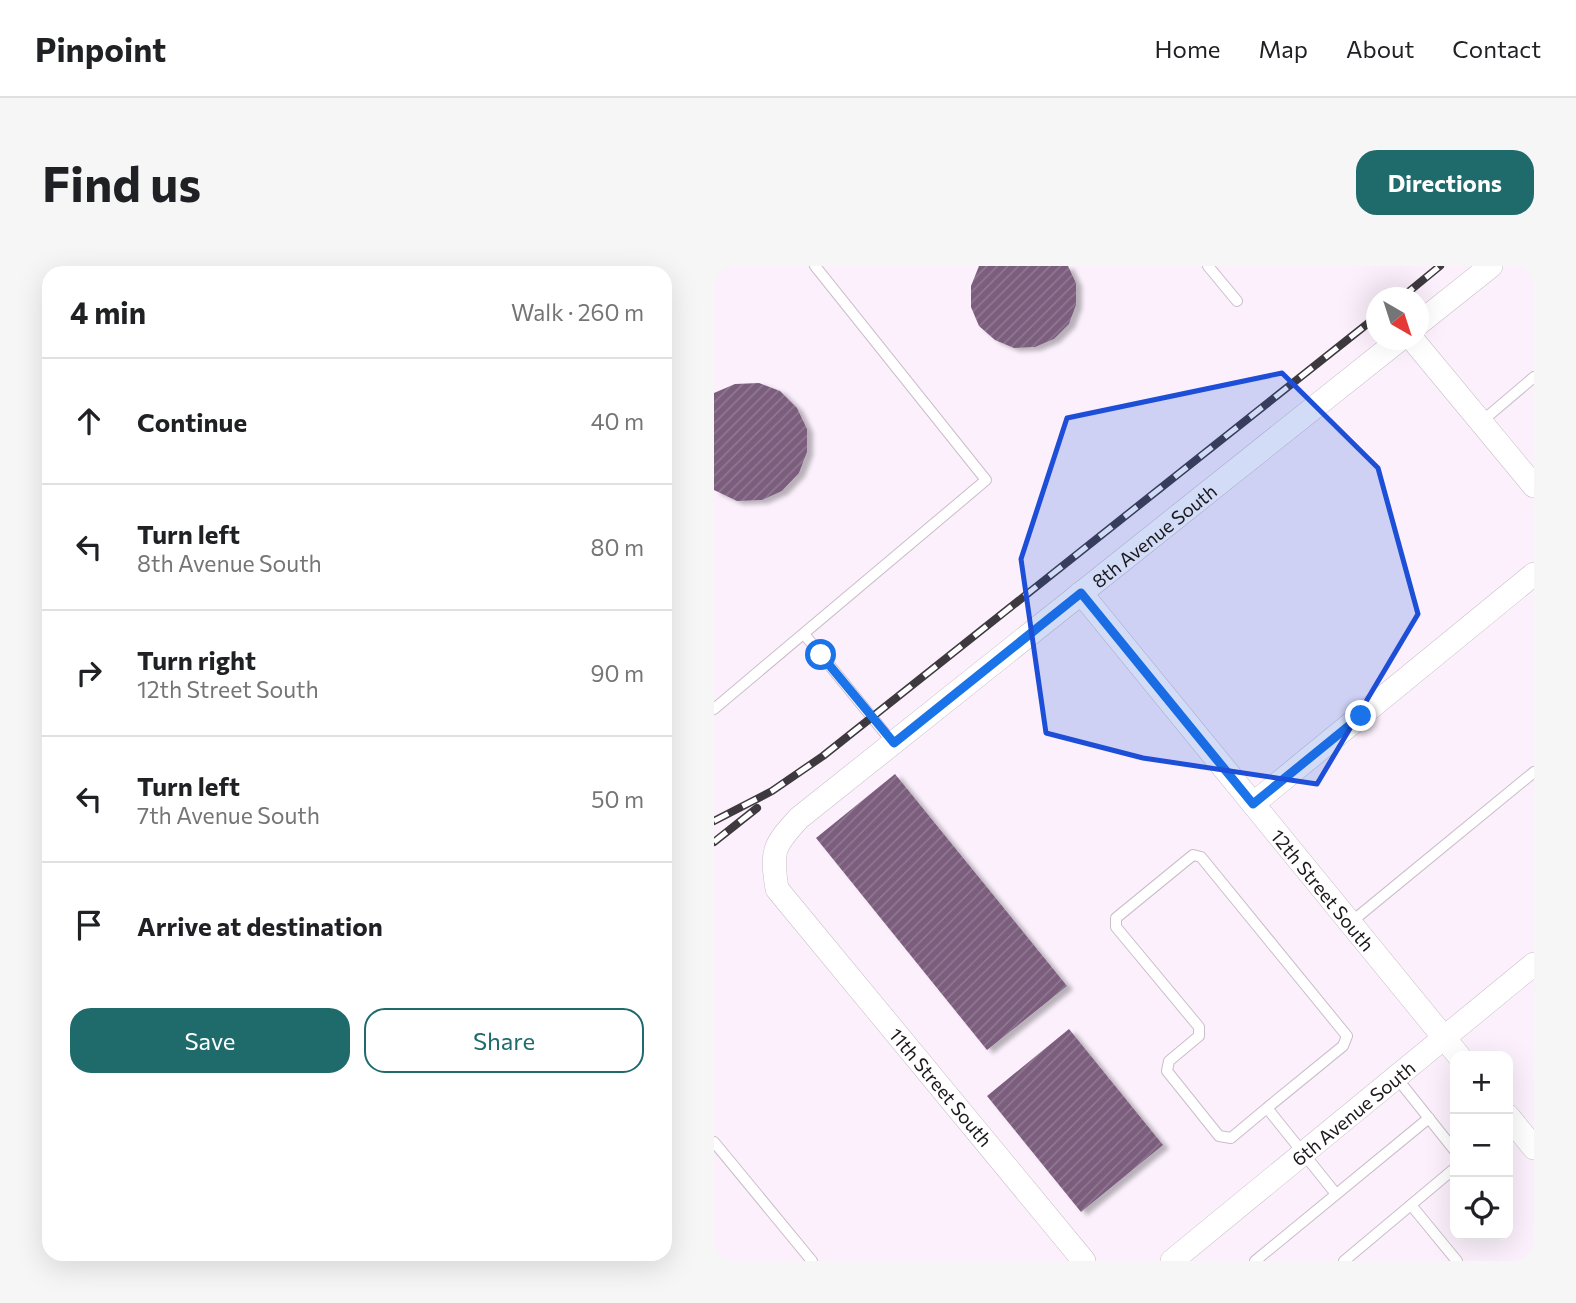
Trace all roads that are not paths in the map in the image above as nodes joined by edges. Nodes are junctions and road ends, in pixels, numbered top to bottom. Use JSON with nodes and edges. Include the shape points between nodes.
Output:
{"nodes":[{"id":1,"x":815,"y":266,"type":"edge"},
{"id":2,"x":1208,"y":266,"type":"edge"},
{"id":3,"x":1490,"y":266,"type":"edge"},
{"id":4,"x":1237,"y":301,"type":"dead end"},
{"id":5,"x":1429,"y":316,"type":"edge"},
{"id":6,"x":1386,"y":350,"type":"edge"},
{"id":7,"x":1421,"y":350,"type":"edge"},
{"id":8,"x":1534,"y":377,"type":"edge"},
{"id":9,"x":1481,"y":422,"type":"junction"},
{"id":10,"x":1534,"y":486,"type":"edge"},
{"id":11,"x":1534,"y":574,"type":"edge"},
{"id":12,"x":1081,"y":593,"type":"junction"},
{"id":13,"x":804,"y":634,"type":"junction"},
{"id":14,"x":714,"y":709,"type":"edge"},
{"id":15,"x":894,"y":743,"type":"junction"},
{"id":16,"x":1534,"y":772,"type":"edge"},
{"id":17,"x":1253,"y":804,"type":"junction"},
{"id":18,"x":798,"y":914,"type":"joint"},
{"id":19,"x":1350,"y":923,"type":"junction"},
{"id":20,"x":1534,"y":964,"type":"edge"},
{"id":21,"x":1444,"y":1038,"type":"junction"},
{"id":22,"x":1455,"y":1051,"type":"edge"},
{"id":23,"x":1396,"y":1077,"type":"junction"},
{"id":24,"x":1267,"y":1108,"type":"junction"},
{"id":25,"x":1429,"y":1118,"type":"junction"},
{"id":26,"x":1513,"y":1122,"type":"edge"},
{"id":27,"x":714,"y":1142,"type":"edge"},
{"id":28,"x":1450,"y":1145,"type":"edge"},
{"id":29,"x":1534,"y":1148,"type":"edge"},
{"id":30,"x":1304,"y":1153,"type":"junction"},
{"id":31,"x":1450,"y":1172,"type":"edge"},
{"id":32,"x":1336,"y":1194,"type":"junction"},
{"id":33,"x":1411,"y":1205,"type":"junction"},
{"id":34,"x":1179,"y":1258,"type":"edge"},
{"id":35,"x":812,"y":1261,"type":"edge"},
{"id":36,"x":1084,"y":1261,"type":"edge"},
{"id":37,"x":1255,"y":1261,"type":"edge"},
{"id":38,"x":1343,"y":1261,"type":"edge"},
{"id":39,"x":1457,"y":1261,"type":"edge"}],
"edges":[{"from":1,"to":13,"type":"lane","via":[[986,480]]},
{"from":2,"to":4,"type":"lane"},
{"from":3,"to":5,"type":"street"},
{"from":6,"to":12,"type":"street","name":"8th Avenue South"},
{"from":7,"to":9,"type":"street"},
{"from":8,"to":9,"type":"lane"},
{"from":9,"to":10,"type":"street"},
{"from":11,"to":17,"type":"street"},
{"from":12,"to":15,"type":"street","name":"8th Avenue South"},
{"from":12,"to":17,"type":"street","name":"12th Street South"},
{"from":13,"to":14,"type":"lane"},
{"from":13,"to":15,"type":"lane"},
{"from":15,"to":18,"type":"street","name":"8th Avenue South","via":[[799,818],[776,842],[777,889]]},
{"from":16,"to":19,"type":"lane"},
{"from":17,"to":19,"type":"street","name":"12th Street South"},
{"from":18,"to":36,"type":"street","name":"11th Street South"},
{"from":19,"to":21,"type":"street","name":"12th Street South"},
{"from":20,"to":21,"type":"street","name":"6th Avenue South"},
{"from":21,"to":22,"type":"street","name":"12th Street South"},
{"from":21,"to":23,"type":"street","name":"6th Avenue South"},
{"from":23,"to":25,"type":"lane"},
{"from":23,"to":30,"type":"street","name":"6th Avenue South"},
{"from":24,"to":24,"type":"lane","via":[[1343,1046],[1347,1036],[1201,857],[1193,855],[1115,918],[1116,927],[1199,1027],[1199,1036],[1169,1061],[1167,1071],[1219,1136],[1231,1138]]},
{"from":24,"to":30,"type":"lane"},
{"from":25,"to":28,"type":"lane"},
{"from":25,"to":32,"type":"lane"},
{"from":26,"to":29,"type":"street"},
{"from":27,"to":35,"type":"lane"},
{"from":30,"to":32,"type":"lane"},
{"from":30,"to":34,"type":"street","name":"6th Avenue South"},
{"from":31,"to":33,"type":"lane"},
{"from":32,"to":37,"type":"lane"},
{"from":33,"to":38,"type":"lane"},
{"from":33,"to":39,"type":"lane"}]}
